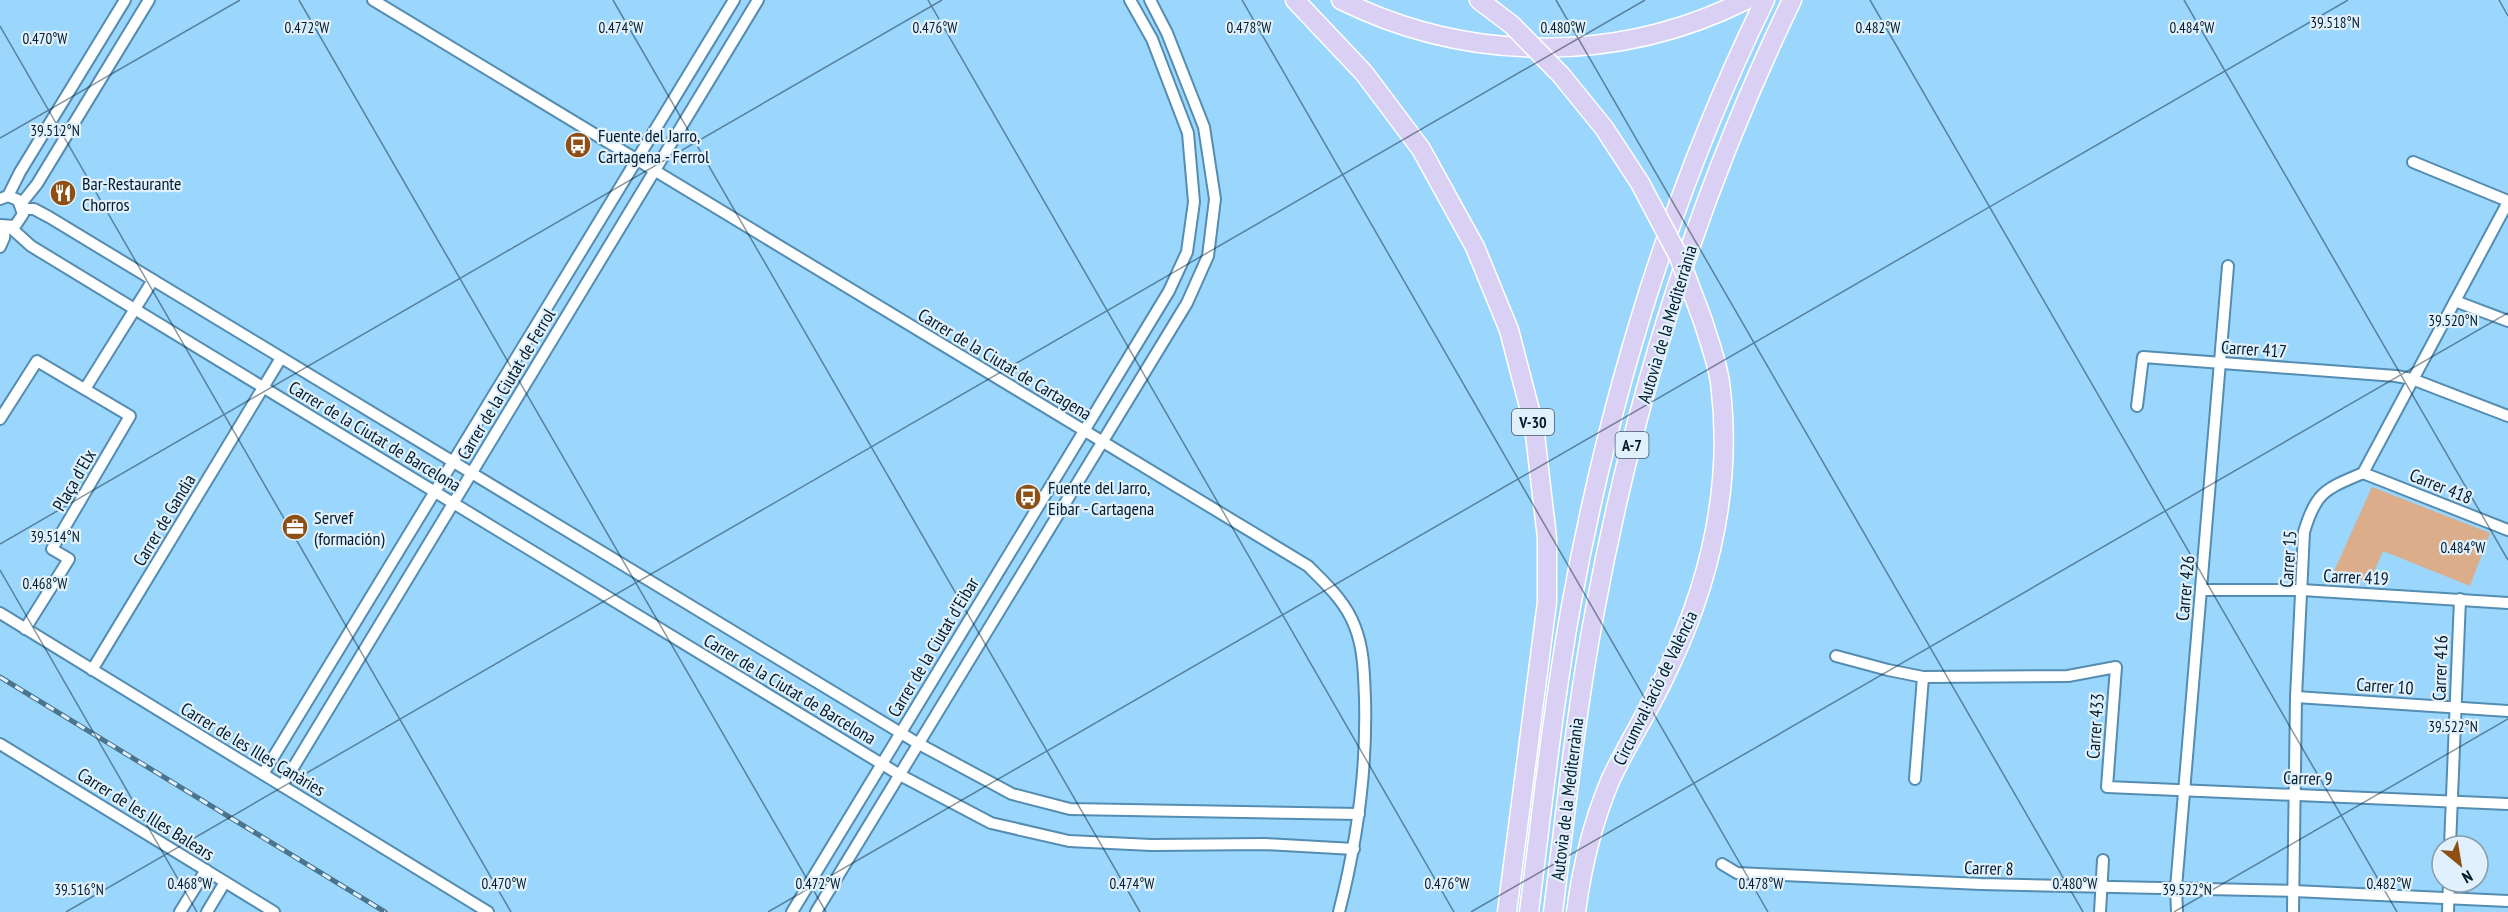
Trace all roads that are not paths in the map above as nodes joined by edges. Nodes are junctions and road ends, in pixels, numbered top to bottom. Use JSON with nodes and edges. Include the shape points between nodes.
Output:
{"nodes":[{"id":1,"x":125,"y":0,"type":"edge"},
{"id":2,"x":149,"y":0,"type":"edge"},
{"id":3,"x":373,"y":0,"type":"edge"},
{"id":4,"x":734,"y":0,"type":"edge"},
{"id":5,"x":758,"y":0,"type":"edge"},
{"id":6,"x":1131,"y":0,"type":"edge"},
{"id":7,"x":1150,"y":0,"type":"edge"},
{"id":8,"x":1294,"y":0,"type":"edge"},
{"id":9,"x":1341,"y":0,"type":"edge"},
{"id":10,"x":1479,"y":0,"type":"edge"},
{"id":11,"x":1746,"y":0,"type":"edge"},
{"id":12,"x":1765,"y":0,"type":"edge"},
{"id":13,"x":1792,"y":0,"type":"edge"},
{"id":14,"x":636,"y":160,"type":"junction"},
{"id":15,"x":2414,"y":162,"type":"dead end"},
{"id":16,"x":655,"y":171,"type":"junction"},
{"id":17,"x":3,"y":196,"type":"edge"},
{"id":18,"x":2508,"y":201,"type":"edge"},
{"id":19,"x":22,"y":206,"type":"junction"},
{"id":20,"x":5,"y":226,"type":"edge"},
{"id":21,"x":0,"y":247,"type":"edge"},
{"id":22,"x":2228,"y":267,"type":"dead end"},
{"id":23,"x":153,"y":280,"type":"junction"},
{"id":24,"x":2455,"y":301,"type":"junction"},
{"id":25,"x":135,"y":309,"type":"junction"},
{"id":26,"x":2508,"y":321,"type":"edge"},
{"id":27,"x":281,"y":358,"type":"junction"},
{"id":28,"x":2221,"y":363,"type":"junction"},
{"id":29,"x":2412,"y":379,"type":"junction"},
{"id":30,"x":263,"y":387,"type":"junction"},
{"id":31,"x":85,"y":389,"type":"junction"},
{"id":32,"x":2137,"y":406,"type":"dead end"},
{"id":33,"x":2508,"y":416,"type":"edge"},
{"id":34,"x":0,"y":419,"type":"edge"},
{"id":35,"x":1084,"y":431,"type":"junction"},
{"id":36,"x":1102,"y":442,"type":"junction"},
{"id":37,"x":453,"y":462,"type":"junction"},
{"id":38,"x":472,"y":473,"type":"junction"},
{"id":39,"x":2363,"y":473,"type":"junction"},
{"id":40,"x":435,"y":492,"type":"junction"},
{"id":41,"x":453,"y":503,"type":"junction"},
{"id":42,"x":2508,"y":530,"type":"edge"},
{"id":43,"x":2202,"y":590,"type":"junction"},
{"id":44,"x":2302,"y":590,"type":"junction"},
{"id":45,"x":2460,"y":599,"type":"junction"},
{"id":46,"x":2508,"y":603,"type":"edge"},
{"id":47,"x":0,"y":613,"type":"edge"},
{"id":48,"x":25,"y":629,"type":"junction"},
{"id":49,"x":1836,"y":656,"type":"dead end"},
{"id":50,"x":92,"y":670,"type":"junction"},
{"id":51,"x":1923,"y":677,"type":"junction"},
{"id":52,"x":2296,"y":697,"type":"junction"},
{"id":53,"x":2455,"y":707,"type":"junction"},
{"id":54,"x":2508,"y":711,"type":"edge"},
{"id":55,"x":901,"y":733,"type":"junction"},
{"id":56,"x":0,"y":744,"type":"edge"},
{"id":57,"x":919,"y":744,"type":"junction"},
{"id":58,"x":882,"y":764,"type":"junction"},
{"id":59,"x":263,"y":774,"type":"junction"},
{"id":60,"x":900,"y":775,"type":"junction"},
{"id":61,"x":1915,"y":779,"type":"dead end"},
{"id":62,"x":282,"y":786,"type":"junction"},
{"id":63,"x":2107,"y":787,"type":"joint"},
{"id":64,"x":2184,"y":789,"type":"junction"},
{"id":65,"x":2294,"y":794,"type":"junction"},
{"id":66,"x":2451,"y":800,"type":"junction"},
{"id":67,"x":2508,"y":804,"type":"edge"},
{"id":68,"x":1359,"y":814,"type":"junction"},
{"id":69,"x":2450,"y":834,"type":"edge"},
{"id":70,"x":1354,"y":849,"type":"junction"},
{"id":71,"x":2103,"y":860,"type":"dead end"},
{"id":72,"x":1722,"y":864,"type":"dead end"},
{"id":73,"x":206,"y":870,"type":"junction"},
{"id":74,"x":225,"y":882,"type":"junction"},
{"id":75,"x":2101,"y":888,"type":"junction"},
{"id":76,"x":2176,"y":888,"type":"junction"},
{"id":77,"x":2294,"y":891,"type":"junction"},
{"id":78,"x":2449,"y":894,"type":"edge"},
{"id":79,"x":2449,"y":899,"type":"junction"},
{"id":80,"x":2508,"y":901,"type":"edge"},
{"id":81,"x":180,"y":912,"type":"edge"},
{"id":82,"x":207,"y":912,"type":"edge"},
{"id":83,"x":274,"y":912,"type":"edge"},
{"id":84,"x":488,"y":912,"type":"edge"},
{"id":85,"x":792,"y":912,"type":"edge"},
{"id":86,"x":816,"y":912,"type":"edge"},
{"id":87,"x":1339,"y":912,"type":"edge"},
{"id":88,"x":1506,"y":912,"type":"edge"},
{"id":89,"x":1529,"y":912,"type":"edge"},
{"id":90,"x":1553,"y":912,"type":"edge"},
{"id":91,"x":1576,"y":912,"type":"edge"},
{"id":92,"x":2100,"y":912,"type":"edge"},
{"id":93,"x":2177,"y":912,"type":"edge"},
{"id":94,"x":2294,"y":912,"type":"edge"},
{"id":95,"x":2448,"y":912,"type":"edge"}],
"edges":[{"from":1,"to":17,"type":"street"},
{"from":2,"to":19,"type":"street"},
{"from":3,"to":14,"type":"street","name":"Carrer de la Ciutat de Cartagena"},
{"from":4,"to":14,"type":"street","name":"Carrer de la Ciutat de Ferrol"},
{"from":5,"to":16,"type":"street","name":"Carrer de la Ciutat de Ferrol"},
{"from":6,"to":35,"type":"street","name":"Carrer de la Ciutat d'Eibar","via":[[1152,39],[1188,133],[1194,202],[1187,252]]},
{"from":7,"to":36,"type":"street","name":"Carrer de la Ciutat d'Eibar","via":[[1204,127],[1215,199],[1208,256],[1187,303]]},
{"from":8,"to":88,"type":"highway","number":"V-30","via":[[1364,74],[1421,149],[1475,247],[1509,330],[1534,426],[1547,538],[1547,602]]},
{"from":9,"to":11,"type":"highway","via":[[1367,13],[1437,36],[1474,44],[1554,48],[1657,33]]},
{"from":10,"to":91,"type":"highway","name":"Circumval·lació de València","bridge":true,"via":[[1512,25],[1561,75],[1605,128],[1640,183],[1679,257],[1703,321],[1719,380],[1725,454],[1720,510],[1706,574],[1680,645],[1611,779],[1596,817],[1582,865]]},
{"from":12,"to":89,"type":"highway","name":"Autovia de la Mediterrània","number":"A-7","via":[[1690,175],[1628,362],[1572,605]]},
{"from":13,"to":90,"type":"highway","name":"Autovia de la Mediterrània","number":"A-7","via":[[1714,181],[1686,256],[1646,388],[1595,610]]},
{"from":14,"to":16,"type":"street","name":"Carrer de la Ciutat de Cartagena"},
{"from":14,"to":37,"type":"street","name":"Carrer de la Ciutat de Ferrol"},
{"from":15,"to":18,"type":"street"},
{"from":16,"to":35,"type":"street","name":"Carrer de la Ciutat de Cartagena"},
{"from":16,"to":38,"type":"street","name":"Carrer de la Ciutat de Ferrol"},
{"from":17,"to":19,"type":"street","name":"Carrer de la Ciutat de Barcelona","via":[[12,197]]},
{"from":18,"to":24,"type":"street"},
{"from":19,"to":20,"type":"street","via":[[19,223]]},
{"from":19,"to":23,"type":"street","name":"Carrer de la Ciutat de Barcelona","via":[[49,217]]},
{"from":20,"to":21,"type":"street"},
{"from":20,"to":25,"type":"street","name":"Carrer de la Ciutat de Barcelona"},
{"from":22,"to":28,"type":"street","name":"Carrer 426"},
{"from":23,"to":25,"type":"street"},
{"from":23,"to":27,"type":"street","name":"Carrer de la Ciutat de Barcelona"},
{"from":24,"to":26,"type":"street"},
{"from":24,"to":29,"type":"street"},
{"from":25,"to":30,"type":"street","name":"Carrer de la Ciutat de Barcelona"},
{"from":25,"to":31,"type":"street"},
{"from":27,"to":30,"type":"street","name":"Carrer de la Ciutat de Barcelona"},
{"from":27,"to":37,"type":"street","name":"Carrer de la Ciutat de Barcelona"},
{"from":28,"to":29,"type":"street","name":"Carrer 417"},
{"from":28,"to":32,"type":"street","name":"Carrer 417","via":[[2143,357]]},
{"from":28,"to":43,"type":"street","name":"Carrer 426"},
{"from":29,"to":33,"type":"street","name":"Carrer 417"},
{"from":29,"to":39,"type":"street"},
{"from":30,"to":40,"type":"street","name":"Carrer de la Ciutat de Barcelona"},
{"from":30,"to":50,"type":"street","name":"Carrer de Gandia"},
{"from":31,"to":34,"type":"street","name":"Plaça d'Elx","via":[[37,361]]},
{"from":31,"to":48,"type":"street","name":"Plaça d'Elx","via":[[130,416],[52,549],[69,559]]},
{"from":35,"to":36,"type":"street","name":"Carrer de la Ciutat de Cartagena"},
{"from":35,"to":55,"type":"street","name":"Carrer de la Ciutat d'Eibar"},
{"from":36,"to":57,"type":"street","name":"Carrer de la Ciutat d'Eibar"},
{"from":36,"to":68,"type":"street","name":"Carrer de la Ciutat de Cartagena","via":[[1308,566],[1340,598],[1355,626],[1364,660],[1365,731]]},
{"from":37,"to":38,"type":"street","name":"Carrer de la Ciutat de Barcelona"},
{"from":37,"to":40,"type":"street","name":"Carrer de la Ciutat de Ferrol"},
{"from":38,"to":41,"type":"street","name":"Carrer de la Ciutat de Ferrol"},
{"from":38,"to":55,"type":"street","name":"Carrer de la Ciutat de Barcelona"},
{"from":39,"to":42,"type":"street","name":"Carrer 418"},
{"from":39,"to":44,"type":"street","name":"Carrer 15","via":[[2330,487],[2311,507],[2304,532]]},
{"from":40,"to":41,"type":"street","name":"Carrer de la Ciutat de Barcelona"},
{"from":40,"to":59,"type":"street","name":"Carrer de la Ciutat de Ferrol"},
{"from":41,"to":58,"type":"street","name":"Carrer de la Ciutat de Barcelona"},
{"from":41,"to":62,"type":"street","name":"Carrer de la Ciutat de Ferrol"},
{"from":43,"to":44,"type":"street","name":"Carrer 419"},
{"from":43,"to":64,"type":"street","name":"Carrer 426"},
{"from":44,"to":45,"type":"street","name":"Carrer 419"},
{"from":44,"to":52,"type":"street","name":"Carrer 15"},
{"from":45,"to":46,"type":"street","name":"Carrer 419"},
{"from":45,"to":53,"type":"street","name":"Carrer 416"},
{"from":47,"to":48,"type":"street","name":"Carrer de les Illes Canàries"},
{"from":48,"to":50,"type":"street","name":"Carrer de les Illes Canàries"},
{"from":49,"to":51,"type":"street"},
{"from":50,"to":59,"type":"street","name":"Carrer de les Illes Canàries"},
{"from":51,"to":61,"type":"street"},
{"from":51,"to":63,"type":"street","name":"Carrer 433","via":[[2068,676],[2116,667]]},
{"from":52,"to":53,"type":"street","name":"Carrer 10"},
{"from":52,"to":65,"type":"street","name":"Carrer 15"},
{"from":53,"to":54,"type":"street","name":"Carrer 10"},
{"from":53,"to":66,"type":"street","name":"Carrer 416"},
{"from":55,"to":57,"type":"street","name":"Carrer de la Ciutat de Barcelona"},
{"from":55,"to":58,"type":"street","name":"Carrer de la Ciutat d'Eibar"},
{"from":56,"to":73,"type":"street","name":"Carrer de les Illes Balears"},
{"from":57,"to":60,"type":"street","name":"Carrer de la Ciutat d'Eibar"},
{"from":57,"to":68,"type":"street","name":"Carrer de la Ciutat de Barcelona","via":[[1012,794],[1070,809]]},
{"from":58,"to":60,"type":"street","name":"Carrer de la Ciutat de Barcelona"},
{"from":58,"to":85,"type":"street","name":"Carrer de la Ciutat d'Eibar"},
{"from":59,"to":62,"type":"street","name":"Carrer de les Illes Canàries"},
{"from":60,"to":70,"type":"street","name":"Carrer de la Ciutat de Barcelona","via":[[991,823],[1069,842]]},
{"from":60,"to":86,"type":"street","name":"Carrer de la Ciutat d'Eibar"},
{"from":62,"to":84,"type":"street","name":"Carrer de les Illes Canàries"},
{"from":63,"to":64,"type":"street","name":"Carrer 9"},
{"from":64,"to":65,"type":"street","name":"Carrer 9"},
{"from":64,"to":76,"type":"street","name":"Carrer 426"},
{"from":65,"to":66,"type":"street","name":"Carrer 9"},
{"from":65,"to":77,"type":"street","name":"Carrer 15"},
{"from":66,"to":67,"type":"street","name":"Carrer 9"},
{"from":66,"to":69,"type":"street","name":"Carrer 416"},
{"from":68,"to":70,"type":"street","name":"Carrer de la Ciutat de Cartagena"},
{"from":70,"to":87,"type":"street","name":"Carrer de la Ciutat de Cartagena"},
{"from":71,"to":75,"type":"street"},
{"from":72,"to":75,"type":"street","name":"Carrer 8","via":[[1737,873]]},
{"from":73,"to":74,"type":"street","name":"Carrer de les Illes Balears"},
{"from":73,"to":81,"type":"street"},
{"from":74,"to":82,"type":"street"},
{"from":74,"to":83,"type":"street","name":"Carrer de les Illes Balears"},
{"from":75,"to":76,"type":"street","name":"Carrer 8"},
{"from":75,"to":92,"type":"street"},
{"from":76,"to":77,"type":"street","name":"Carrer 8"},
{"from":76,"to":93,"type":"street","name":"Carrer 426"},
{"from":77,"to":79,"type":"street","name":"Carrer 8"},
{"from":77,"to":94,"type":"street","name":"Carrer 15"},
{"from":78,"to":79,"type":"street"},
{"from":79,"to":80,"type":"street","name":"Carrer 8"},
{"from":79,"to":95,"type":"street"}]}
